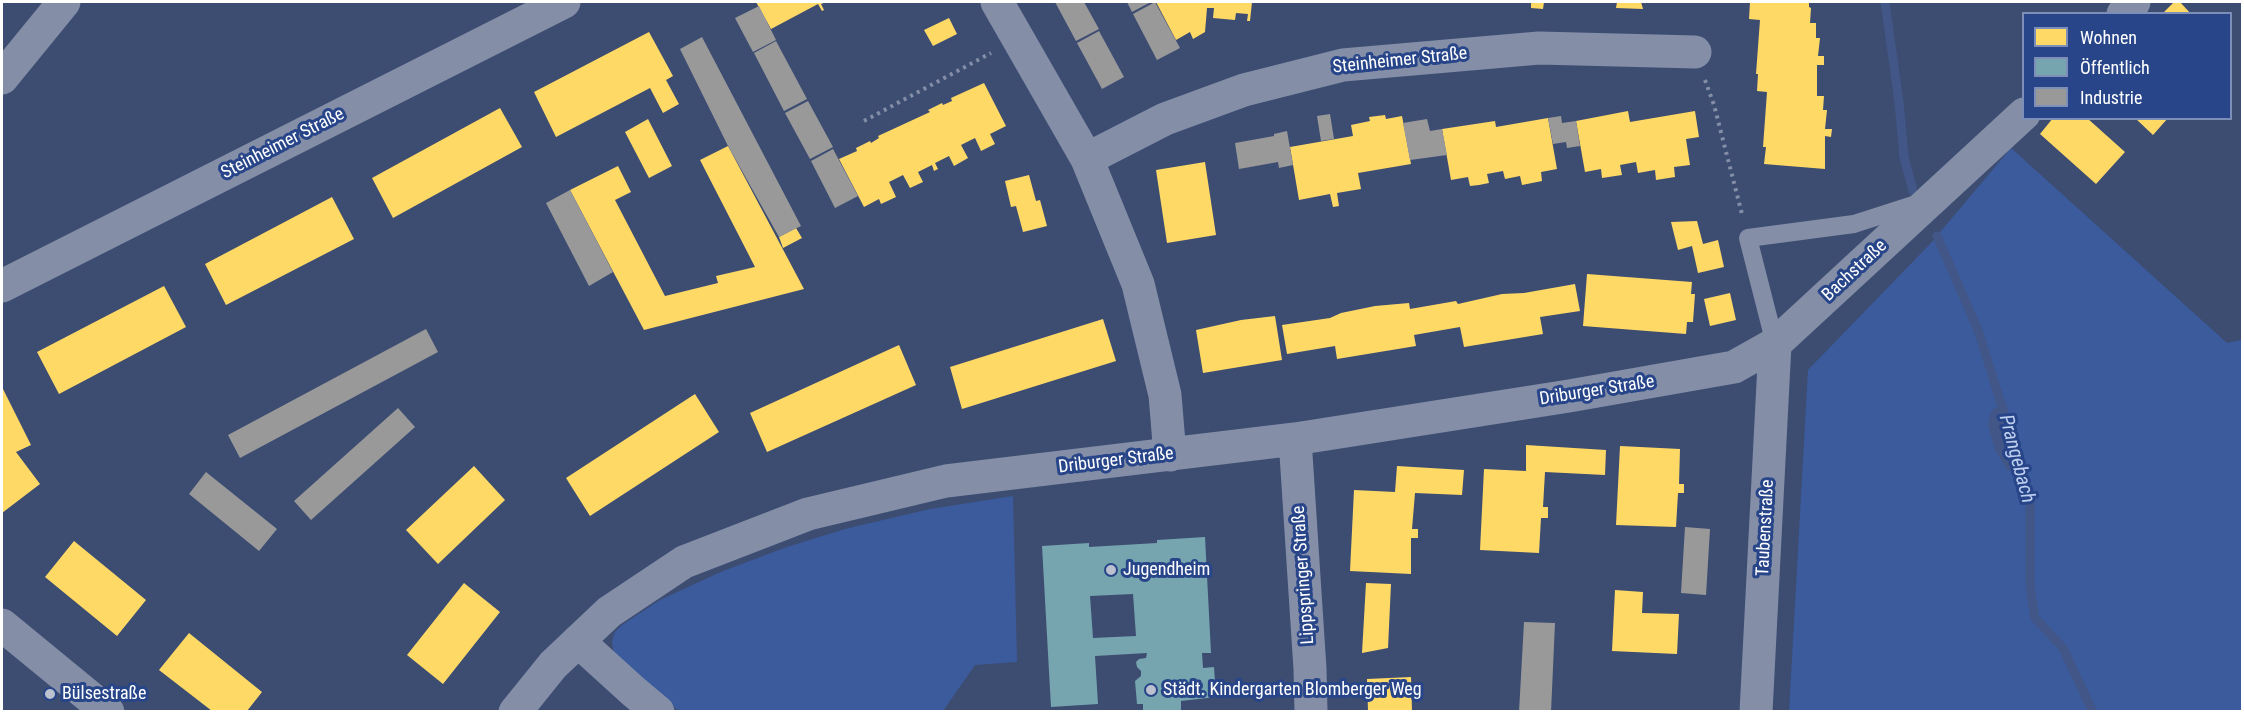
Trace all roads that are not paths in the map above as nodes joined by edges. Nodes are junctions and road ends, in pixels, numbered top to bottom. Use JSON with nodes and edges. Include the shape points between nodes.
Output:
{"nodes":[{"id":1,"x":64,"y":2,"type":"edge"},
{"id":2,"x":564,"y":2,"type":"edge"},
{"id":3,"x":997,"y":2,"type":"edge"},
{"id":4,"x":1695,"y":52,"type":"road end"},
{"id":5,"x":2,"y":78,"type":"edge"},
{"id":6,"x":2022,"y":116,"type":"edge"},
{"id":7,"x":1087,"y":159,"type":"junction"},
{"id":8,"x":1935,"y":198,"type":"junction"},
{"id":9,"x":2,"y":286,"type":"edge"},
{"id":10,"x":1776,"y":344,"type":"junction"},
{"id":11,"x":1295,"y":439,"type":"junction"},
{"id":12,"x":1170,"y":455,"type":"junction"},
{"id":13,"x":2,"y":625,"type":"edge"},
{"id":14,"x":578,"y":641,"type":"junction"},
{"id":15,"x":108,"y":711,"type":"edge"},
{"id":16,"x":515,"y":711,"type":"edge"},
{"id":17,"x":658,"y":711,"type":"edge"},
{"id":18,"x":1311,"y":711,"type":"edge"},
{"id":19,"x":1756,"y":711,"type":"edge"}],
"edges":[{"from":1,"to":5,"type":"street"},
{"from":2,"to":9,"type":"street","name":"Steinheimer Straße"},
{"from":3,"to":7,"type":"street"},
{"from":4,"to":7,"type":"street","name":"Steinheimer Straße","via":[[1539,48],[1343,65],[1244,90],[1175,115]]},
{"from":6,"to":8,"type":"street","name":"Bachstraße"},
{"from":7,"to":12,"type":"street","via":[[1138,284],[1165,395]]},
{"from":8,"to":10,"type":"street","name":"Bachstraße"},
{"from":8,"to":10,"type":"lane","name":"Bachstraße","via":[[1854,224],[1748,238]]},
{"from":10,"to":11,"type":"street","name":"Driburger Straße","via":[[1734,367]]},
{"from":10,"to":19,"type":"street","name":"Taubenstraße"},
{"from":11,"to":12,"type":"street","name":"Driburger Straße"},
{"from":11,"to":18,"type":"street","name":"Lippspringer Straße"},
{"from":12,"to":14,"type":"street","name":"Driburger Straße","via":[[946,482],[808,514],[684,562],[609,612]]},
{"from":13,"to":15,"type":"street"},
{"from":14,"to":16,"type":"street","name":"Driburger Straße","via":[[553,664]]},
{"from":14,"to":17,"type":"street"}]}
